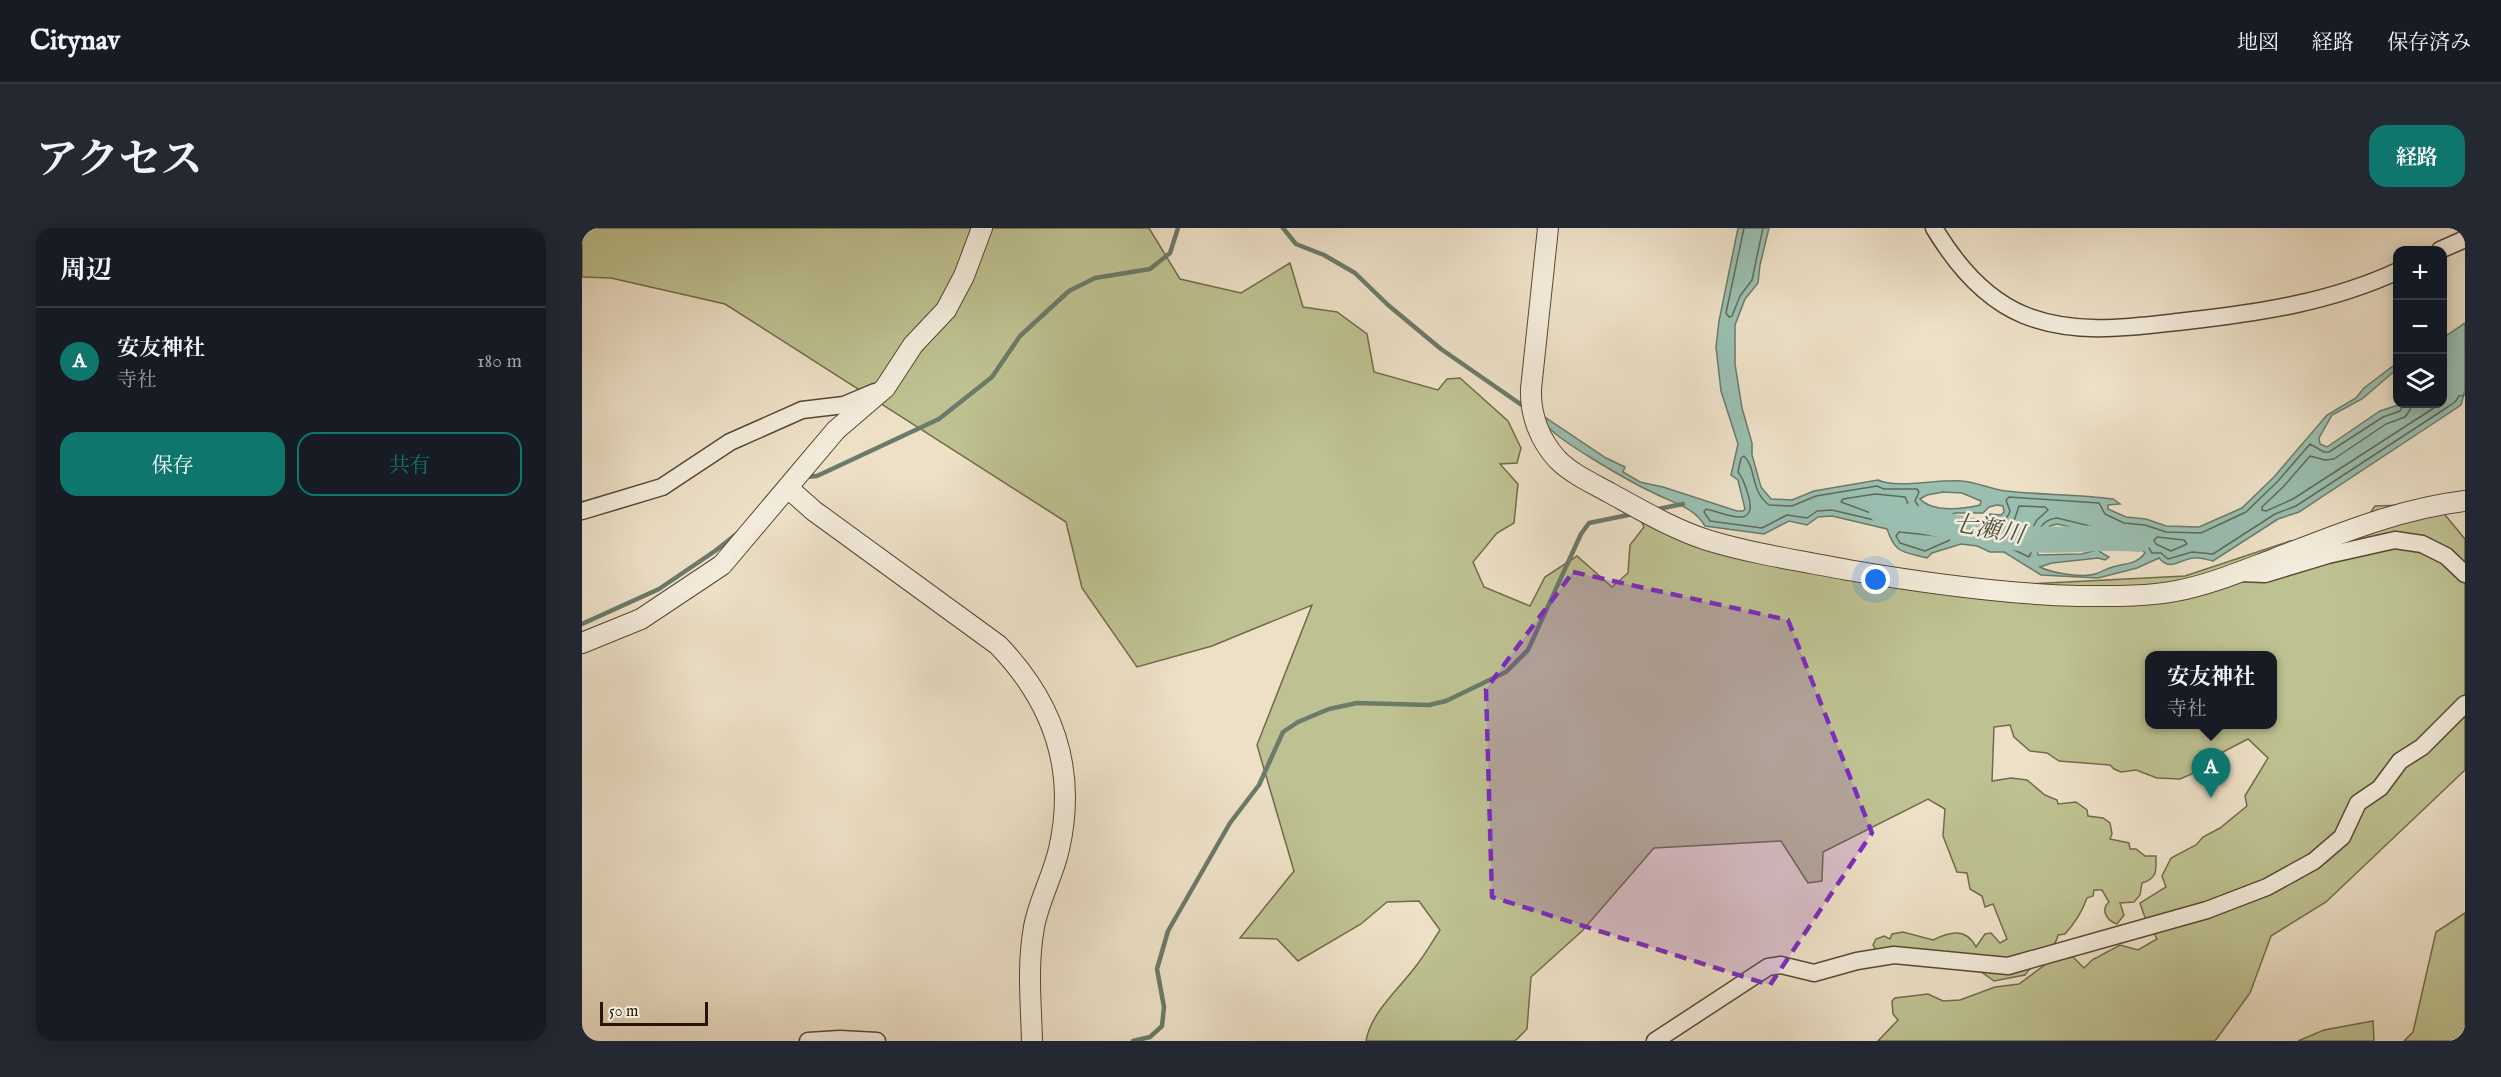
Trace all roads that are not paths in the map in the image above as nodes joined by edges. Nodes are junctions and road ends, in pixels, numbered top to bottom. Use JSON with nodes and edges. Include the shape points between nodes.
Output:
{"nodes":[{"id":1,"x":982,"y":228,"type":"edge"},
{"id":2,"x":1548,"y":228,"type":"edge"},
{"id":3,"x":1934,"y":228,"type":"edge"},
{"id":4,"x":2465,"y":238,"type":"edge"},
{"id":5,"x":2447,"y":247,"type":"edge"},
{"id":6,"x":2393,"y":273,"type":"edge"},
{"id":7,"x":885,"y":388,"type":"junction"},
{"id":8,"x":788,"y":488,"type":"junction"},
{"id":9,"x":2465,"y":501,"type":"edge"},
{"id":10,"x":582,"y":511,"type":"edge"},
{"id":11,"x":2237,"y":573,"type":"junction"},
{"id":12,"x":2465,"y":574,"type":"edge"},
{"id":13,"x":582,"y":643,"type":"edge"},
{"id":14,"x":2465,"y":704,"type":"edge"},
{"id":15,"x":808,"y":1041,"type":"edge"},
{"id":16,"x":877,"y":1041,"type":"edge"},
{"id":17,"x":1032,"y":1041,"type":"edge"},
{"id":18,"x":1655,"y":1041,"type":"edge"}],
"edges":[{"from":1,"to":7,"type":"street","via":[[964,276],[946,309],[913,345]]},
{"from":2,"to":11,"type":"street","via":[[1531,389],[1538,429],[1566,467],[1663,522],[1707,540],[1747,550],[2000,592],[2147,595],[2178,591]]},
{"from":3,"to":6,"type":"street","via":[[1956,260],[1998,301],[2038,320],[2082,328],[2148,326],[2251,314],[2309,302]]},
{"from":4,"to":5,"type":"street"},
{"from":7,"to":8,"type":"street","via":[[836,430]]},
{"from":7,"to":10,"type":"street","via":[[844,405],[802,410],[730,442],[662,487]]},
{"from":8,"to":13,"type":"street","via":[[722,565],[641,619]]},
{"from":8,"to":17,"type":"street","via":[[998,645],[1037,694],[1064,765],[1065,798],[1059,850],[1034,926],[1029,996]]},
{"from":9,"to":11,"type":"street","via":[[2407,511],[2355,527]]},
{"from":11,"to":12,"type":"street","via":[[2265,574],[2395,540],[2422,544],[2446,556]]},
{"from":14,"to":18,"type":"street","via":[[2422,747],[2400,761],[2380,788],[2358,803],[2342,837],[2314,861],[2267,887],[2207,910],[2007,966],[1894,955],[1814,973],[1782,965],[1768,967]]},
{"from":15,"to":16,"type":"street"}]}
